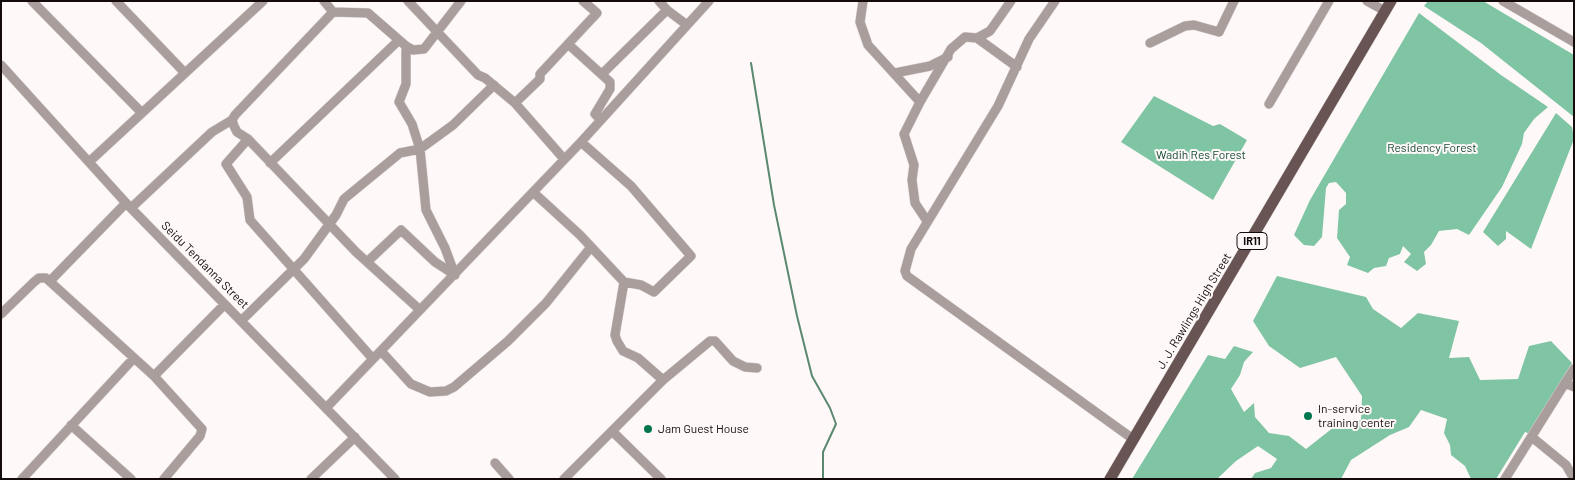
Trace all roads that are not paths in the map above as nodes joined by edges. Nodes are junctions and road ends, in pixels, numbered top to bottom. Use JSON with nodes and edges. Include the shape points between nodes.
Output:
{"nodes":[{"id":1,"x":32,"y":1,"type":"edge"},
{"id":2,"x":116,"y":1,"type":"edge"},
{"id":3,"x":263,"y":1,"type":"edge"},
{"id":4,"x":324,"y":1,"type":"edge"},
{"id":5,"x":408,"y":1,"type":"edge"},
{"id":6,"x":461,"y":1,"type":"edge"},
{"id":7,"x":583,"y":1,"type":"edge"},
{"id":8,"x":659,"y":1,"type":"edge"},
{"id":9,"x":709,"y":1,"type":"edge"},
{"id":10,"x":862,"y":1,"type":"edge"},
{"id":11,"x":1011,"y":1,"type":"edge"},
{"id":12,"x":1055,"y":1,"type":"edge"},
{"id":13,"x":1234,"y":1,"type":"edge"},
{"id":14,"x":1329,"y":1,"type":"edge"},
{"id":15,"x":1368,"y":1,"type":"edge"},
{"id":16,"x":1503,"y":1,"type":"edge"},
{"id":17,"x":1388,"y":6,"type":"edge"},
{"id":18,"x":667,"y":10,"type":"junction"},
{"id":19,"x":333,"y":12,"type":"junction"},
{"id":20,"x":687,"y":25,"type":"junction"},
{"id":21,"x":439,"y":33,"type":"junction"},
{"id":22,"x":977,"y":38,"type":"junction"},
{"id":23,"x":1574,"y":42,"type":"edge"},
{"id":24,"x":402,"y":43,"type":"junction"},
{"id":25,"x":1150,"y":43,"type":"dead end"},
{"id":26,"x":568,"y":44,"type":"junction"},
{"id":27,"x":948,"y":57,"type":"junction"},
{"id":28,"x":1,"y":65,"type":"edge"},
{"id":29,"x":1017,"y":67,"type":"junction"},
{"id":30,"x":184,"y":72,"type":"junction"},
{"id":31,"x":895,"y":73,"type":"junction"},
{"id":32,"x":602,"y":74,"type":"junction"},
{"id":33,"x":494,"y":86,"type":"junction"},
{"id":34,"x":920,"y":102,"type":"junction"},
{"id":35,"x":515,"y":103,"type":"junction"},
{"id":36,"x":1269,"y":104,"type":"dead end"},
{"id":37,"x":141,"y":112,"type":"junction"},
{"id":38,"x":600,"y":119,"type":"junction"},
{"id":39,"x":232,"y":120,"type":"junction"},
{"id":40,"x":248,"y":139,"type":"junction"},
{"id":41,"x":581,"y":142,"type":"junction"},
{"id":42,"x":420,"y":149,"type":"junction"},
{"id":43,"x":564,"y":159,"type":"junction"},
{"id":44,"x":89,"y":162,"type":"junction"},
{"id":45,"x":270,"y":163,"type":"junction"},
{"id":46,"x":533,"y":192,"type":"junction"},
{"id":47,"x":128,"y":206,"type":"junction"},
{"id":48,"x":927,"y":221,"type":"junction"},
{"id":49,"x":329,"y":223,"type":"junction"},
{"id":50,"x":591,"y":247,"type":"junction"},
{"id":51,"x":367,"y":262,"type":"junction"},
{"id":52,"x":295,"y":268,"type":"junction"},
{"id":53,"x":455,"y":275,"type":"junction"},
{"id":54,"x":51,"y":280,"type":"junction"},
{"id":55,"x":624,"y":282,"type":"junction"},
{"id":56,"x":224,"y":305,"type":"junction"},
{"id":57,"x":420,"y":310,"type":"junction"},
{"id":58,"x":1,"y":314,"type":"edge"},
{"id":59,"x":242,"y":320,"type":"junction"},
{"id":60,"x":381,"y":351,"type":"junction"},
{"id":61,"x":134,"y":358,"type":"junction"},
{"id":62,"x":373,"y":359,"type":"junction"},
{"id":63,"x":757,"y":368,"type":"dead end"},
{"id":64,"x":1574,"y":369,"type":"edge"},
{"id":65,"x":154,"y":376,"type":"junction"},
{"id":66,"x":663,"y":380,"type":"junction"},
{"id":67,"x":1570,"y":385,"type":"edge"},
{"id":68,"x":327,"y":407,"type":"junction"},
{"id":69,"x":71,"y":425,"type":"junction"},
{"id":70,"x":612,"y":431,"type":"junction"},
{"id":71,"x":355,"y":437,"type":"junction"},
{"id":72,"x":1532,"y":438,"type":"junction"},
{"id":73,"x":1133,"y":439,"type":"junction"},
{"id":74,"x":495,"y":463,"type":"dead end"},
{"id":75,"x":1574,"y":478,"type":"edge"},
{"id":76,"x":22,"y":479,"type":"edge"},
{"id":77,"x":131,"y":479,"type":"edge"},
{"id":78,"x":164,"y":479,"type":"edge"},
{"id":79,"x":312,"y":479,"type":"edge"},
{"id":80,"x":395,"y":479,"type":"edge"},
{"id":81,"x":509,"y":479,"type":"edge"},
{"id":82,"x":564,"y":479,"type":"edge"},
{"id":83,"x":661,"y":479,"type":"edge"},
{"id":84,"x":1110,"y":479,"type":"edge"},
{"id":85,"x":1505,"y":479,"type":"edge"}],
"edges":[{"from":1,"to":37,"type":"street"},
{"from":2,"to":30,"type":"street"},
{"from":3,"to":30,"type":"street"},
{"from":4,"to":19,"type":"street"},
{"from":5,"to":21,"type":"street"},
{"from":6,"to":21,"type":"street"},
{"from":7,"to":26,"type":"street","via":[[597,13]]},
{"from":8,"to":18,"type":"street"},
{"from":9,"to":20,"type":"street"},
{"from":10,"to":31,"type":"street","via":[[860,22],[868,45]]},
{"from":11,"to":22,"type":"street","via":[[990,31]]},
{"from":12,"to":29,"type":"street","via":[[1029,39]]},
{"from":13,"to":25,"type":"street","via":[[1219,32],[1194,25],[1185,26]]},
{"from":14,"to":36,"type":"street"},
{"from":15,"to":17,"type":"street"},
{"from":16,"to":23,"type":"street"},
{"from":17,"to":73,"type":"main road","name":"J. J. Rawlings High Street","number":"IR11"},
{"from":18,"to":20,"type":"street"},
{"from":18,"to":32,"type":"street"},
{"from":19,"to":24,"type":"street","via":[[368,13]]},
{"from":19,"to":39,"type":"street"},
{"from":20,"to":38,"type":"street"},
{"from":21,"to":24,"type":"street","via":[[424,49],[413,50]]},
{"from":21,"to":33,"type":"street","via":[[478,75]]},
{"from":22,"to":27,"type":"street","via":[[965,37],[951,49]]},
{"from":22,"to":29,"type":"street"},
{"from":24,"to":42,"type":"street","via":[[406,84],[399,102],[412,124]]},
{"from":24,"to":45,"type":"street"},
{"from":26,"to":32,"type":"street"},
{"from":26,"to":35,"type":"street","via":[[540,74],[540,79]]},
{"from":27,"to":31,"type":"street","via":[[930,66]]},
{"from":27,"to":34,"type":"street"},
{"from":28,"to":44,"type":"street","name":"Seidu Tendanna Street"},
{"from":29,"to":48,"type":"street","via":[[976,145]]},
{"from":30,"to":37,"type":"street"},
{"from":31,"to":34,"type":"street"},
{"from":32,"to":38,"type":"street","via":[[610,82],[610,89],[595,114]]},
{"from":33,"to":35,"type":"street"},
{"from":33,"to":42,"type":"street","via":[[453,126]]},
{"from":34,"to":48,"type":"street","via":[[904,134],[914,165],[915,203]]},
{"from":35,"to":43,"type":"street"},
{"from":37,"to":44,"type":"street"},
{"from":38,"to":41,"type":"street"},
{"from":39,"to":40,"type":"street","via":[[237,132]]},
{"from":39,"to":47,"type":"street","via":[[212,132]]},
{"from":40,"to":45,"type":"street"},
{"from":40,"to":52,"type":"street","via":[[226,164],[247,197],[250,220]]},
{"from":41,"to":43,"type":"street"},
{"from":41,"to":55,"type":"street","via":[[631,186],[691,256],[654,292],[642,285]]},
{"from":42,"to":49,"type":"street","via":[[400,154],[361,184],[344,199]]},
{"from":42,"to":53,"type":"street","via":[[426,210]]},
{"from":43,"to":46,"type":"street"},
{"from":44,"to":47,"type":"street","name":"Seidu Tendanna Street"},
{"from":45,"to":49,"type":"street"},
{"from":46,"to":50,"type":"street"},
{"from":46,"to":53,"type":"street"},
{"from":47,"to":54,"type":"street"},
{"from":47,"to":56,"type":"street","name":"Seidu Tendanna Street"},
{"from":48,"to":73,"type":"street","via":[[911,249],[905,271],[907,276]]},
{"from":49,"to":51,"type":"street"},
{"from":49,"to":52,"type":"street"},
{"from":50,"to":55,"type":"street"},
{"from":50,"to":60,"type":"street","via":[[546,303],[508,341],[446,391],[430,392],[411,384]]},
{"from":51,"to":53,"type":"street","via":[[401,230],[435,262]]},
{"from":51,"to":57,"type":"street"},
{"from":52,"to":59,"type":"street"},
{"from":52,"to":62,"type":"street"},
{"from":53,"to":57,"type":"street"},
{"from":54,"to":58,"type":"street","via":[[39,278]]},
{"from":54,"to":61,"type":"street"},
{"from":55,"to":66,"type":"street","via":[[615,335],[617,341],[623,351],[638,358]]},
{"from":56,"to":59,"type":"street","name":"Seidu Tendanna Street"},
{"from":56,"to":65,"type":"street"},
{"from":57,"to":60,"type":"street"},
{"from":59,"to":68,"type":"street","name":"Seidu Tendanna Street"},
{"from":60,"to":62,"type":"street"},
{"from":61,"to":65,"type":"street"},
{"from":61,"to":69,"type":"street"},
{"from":62,"to":68,"type":"street"},
{"from":63,"to":66,"type":"street","via":[[733,361],[715,341],[710,341]]},
{"from":64,"to":67,"type":"street"},
{"from":65,"to":78,"type":"street","via":[[202,429],[200,436]]},
{"from":66,"to":70,"type":"street"},
{"from":67,"to":72,"type":"street"},
{"from":68,"to":71,"type":"street","name":"Seidu Tendanna Street"},
{"from":69,"to":76,"type":"street"},
{"from":69,"to":77,"type":"street"},
{"from":70,"to":82,"type":"street"},
{"from":70,"to":83,"type":"street"},
{"from":71,"to":79,"type":"street"},
{"from":71,"to":80,"type":"street","name":"Seidu Tendanna Street"},
{"from":72,"to":75,"type":"street","via":[[1566,465]]},
{"from":72,"to":85,"type":"street"},
{"from":73,"to":84,"type":"main road","name":"J. J. Rawlings High Street","number":"IR11"},
{"from":74,"to":81,"type":"street"}]}
